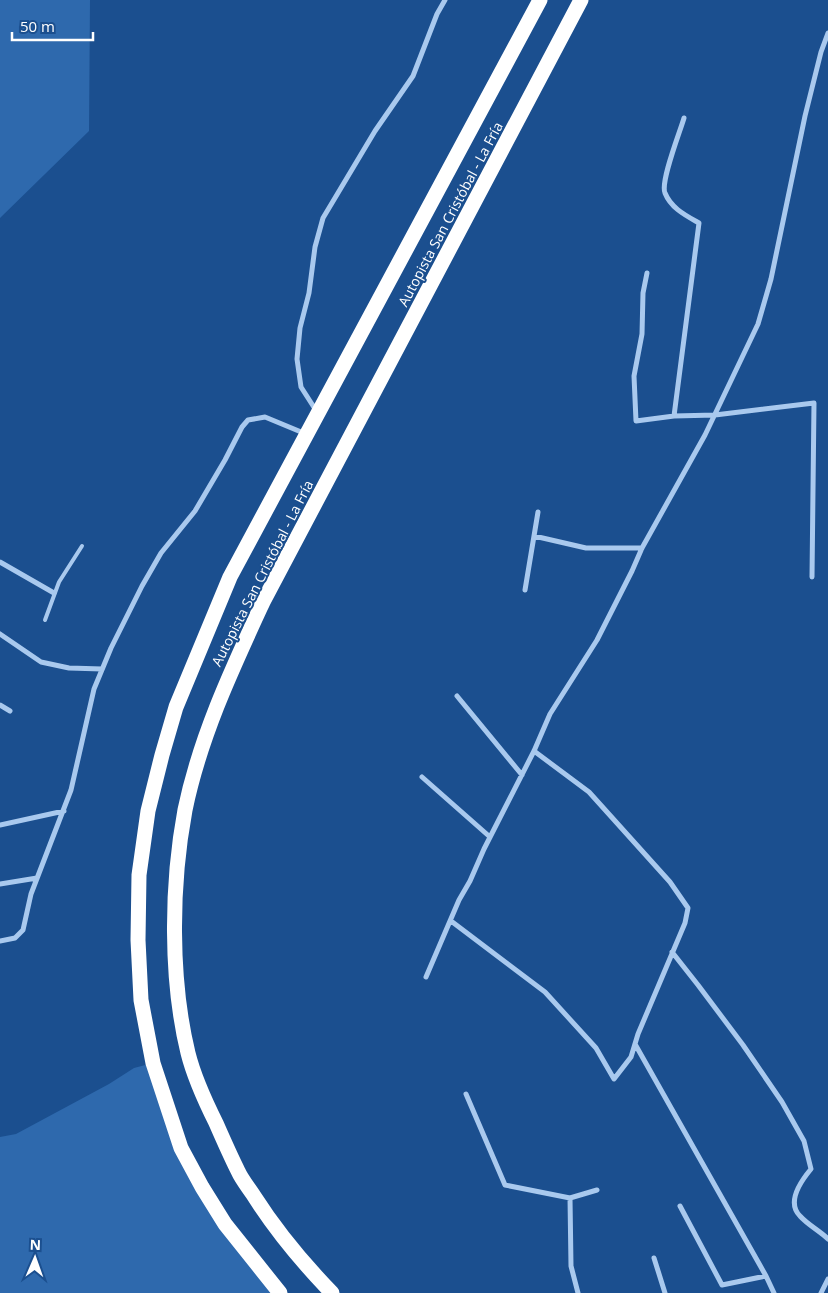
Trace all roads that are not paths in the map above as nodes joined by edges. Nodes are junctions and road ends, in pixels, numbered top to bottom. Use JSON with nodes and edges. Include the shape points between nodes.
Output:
{"nodes":[{"id":1,"x":445,"y":0,"type":"edge"},
{"id":2,"x":540,"y":0,"type":"edge"},
{"id":3,"x":582,"y":0,"type":"edge"},
{"id":4,"x":828,"y":33,"type":"edge"},
{"id":5,"x":684,"y":118,"type":"dead end"},
{"id":6,"x":647,"y":273,"type":"dead end"},
{"id":7,"x":318,"y":413,"type":"junction"},
{"id":8,"x":715,"y":415,"type":"junction"},
{"id":9,"x":674,"y":416,"type":"junction"},
{"id":10,"x":306,"y":434,"type":"junction"},
{"id":11,"x":538,"y":512,"type":"dead end"},
{"id":12,"x":534,"y":536,"type":"junction"},
{"id":13,"x":82,"y":546,"type":"dead end"},
{"id":14,"x":642,"y":548,"type":"junction"},
{"id":15,"x":0,"y":562,"type":"edge"},
{"id":16,"x":812,"y":577,"type":"dead end"},
{"id":17,"x":525,"y":590,"type":"dead end"},
{"id":18,"x":54,"y":593,"type":"junction"},
{"id":19,"x":45,"y":620,"type":"dead end"},
{"id":20,"x":0,"y":634,"type":"edge"},
{"id":21,"x":102,"y":669,"type":"junction"},
{"id":22,"x":457,"y":696,"type":"dead end"},
{"id":23,"x":0,"y":705,"type":"edge"},
{"id":24,"x":10,"y":711,"type":"dead end"},
{"id":25,"x":534,"y":751,"type":"junction"},
{"id":26,"x":522,"y":775,"type":"junction"},
{"id":27,"x":422,"y":777,"type":"dead end"},
{"id":28,"x":64,"y":811,"type":"junction"},
{"id":29,"x":0,"y":825,"type":"edge"},
{"id":30,"x":490,"y":837,"type":"junction"},
{"id":31,"x":38,"y":878,"type":"junction"},
{"id":32,"x":0,"y":884,"type":"edge"},
{"id":33,"x":451,"y":921,"type":"junction"},
{"id":34,"x":0,"y":941,"type":"edge"},
{"id":35,"x":672,"y":952,"type":"junction"},
{"id":36,"x":426,"y":977,"type":"dead end"},
{"id":37,"x":635,"y":1044,"type":"junction"},
{"id":38,"x":466,"y":1094,"type":"dead end"},
{"id":39,"x":597,"y":1190,"type":"dead end"},
{"id":40,"x":570,"y":1198,"type":"junction"},
{"id":41,"x":680,"y":1206,"type":"dead end"},
{"id":42,"x":828,"y":1239,"type":"edge"},
{"id":43,"x":654,"y":1258,"type":"dead end"},
{"id":44,"x":766,"y":1276,"type":"junction"},
{"id":45,"x":828,"y":1280,"type":"edge"},
{"id":46,"x":280,"y":1293,"type":"edge"},
{"id":47,"x":332,"y":1293,"type":"edge"},
{"id":48,"x":578,"y":1293,"type":"edge"},
{"id":49,"x":664,"y":1293,"type":"edge"},
{"id":50,"x":774,"y":1293,"type":"edge"},
{"id":51,"x":821,"y":1293,"type":"edge"}],
"edges":[{"from":1,"to":7,"type":"street","via":[[413,76],[375,131],[323,218],[315,247],[297,358],[301,387]]},
{"from":2,"to":7,"type":"highway","name":"Autopista San Cristóbal - La Fría"},
{"from":3,"to":47,"type":"highway","name":"Autopista San Cristóbal - La Fría","via":[[263,602],[227,678],[202,748],[186,808],[176,868],[175,934],[178,1002],[188,1054],[238,1172],[271,1222]]},
{"from":4,"to":8,"type":"street","via":[[805,116],[765,302],[758,324]]},
{"from":5,"to":9,"type":"street","via":[[664,191],[682,214],[699,223]]},
{"from":6,"to":9,"type":"street","via":[[642,293],[642,334],[634,376],[636,421]]},
{"from":7,"to":10,"type":"highway","name":"Autopista San Cristóbal - La Fría"},
{"from":8,"to":9,"type":"street"},
{"from":8,"to":14,"type":"street"},
{"from":8,"to":16,"type":"street","via":[[814,403]]},
{"from":10,"to":21,"type":"street","via":[[266,417],[248,420],[195,511],[161,553]]},
{"from":10,"to":46,"type":"highway","name":"Autopista San Cristóbal - La Fría","via":[[230,578],[176,707],[148,811],[139,875],[141,1000],[152,1063],[181,1148],[202,1187],[225,1224]]},
{"from":11,"to":12,"type":"street"},
{"from":12,"to":14,"type":"street","via":[[586,548]]},
{"from":12,"to":17,"type":"street"},
{"from":13,"to":18,"type":"lane"},
{"from":14,"to":25,"type":"street","via":[[597,640],[550,714]]},
{"from":15,"to":18,"type":"street"},
{"from":18,"to":19,"type":"lane"},
{"from":20,"to":21,"type":"street","via":[[41,662],[69,668]]},
{"from":21,"to":28,"type":"street","via":[[94,689],[77,770]]},
{"from":22,"to":26,"type":"street"},
{"from":23,"to":24,"type":"street"},
{"from":25,"to":26,"type":"street"},
{"from":25,"to":35,"type":"street","via":[[589,792],[681,896],[688,908]]},
{"from":26,"to":30,"type":"street"},
{"from":27,"to":30,"type":"street"},
{"from":28,"to":29,"type":"street"},
{"from":28,"to":31,"type":"street"},
{"from":30,"to":33,"type":"street"},
{"from":31,"to":32,"type":"street"},
{"from":31,"to":34,"type":"street","via":[[23,930],[15,938]]},
{"from":33,"to":36,"type":"street"},
{"from":33,"to":37,"type":"street","via":[[545,992],[596,1048],[614,1079],[631,1057]]},
{"from":35,"to":37,"type":"street"},
{"from":35,"to":42,"type":"street","via":[[743,1045],[804,1141],[811,1169],[794,1198],[794,1207],[798,1215]]},
{"from":37,"to":44,"type":"street"},
{"from":38,"to":40,"type":"street","via":[[505,1185]]},
{"from":39,"to":40,"type":"street"},
{"from":40,"to":48,"type":"street","via":[[571,1266]]},
{"from":41,"to":44,"type":"street","via":[[722,1285]]},
{"from":43,"to":49,"type":"street"},
{"from":44,"to":50,"type":"street"},
{"from":45,"to":51,"type":"street"}]}
